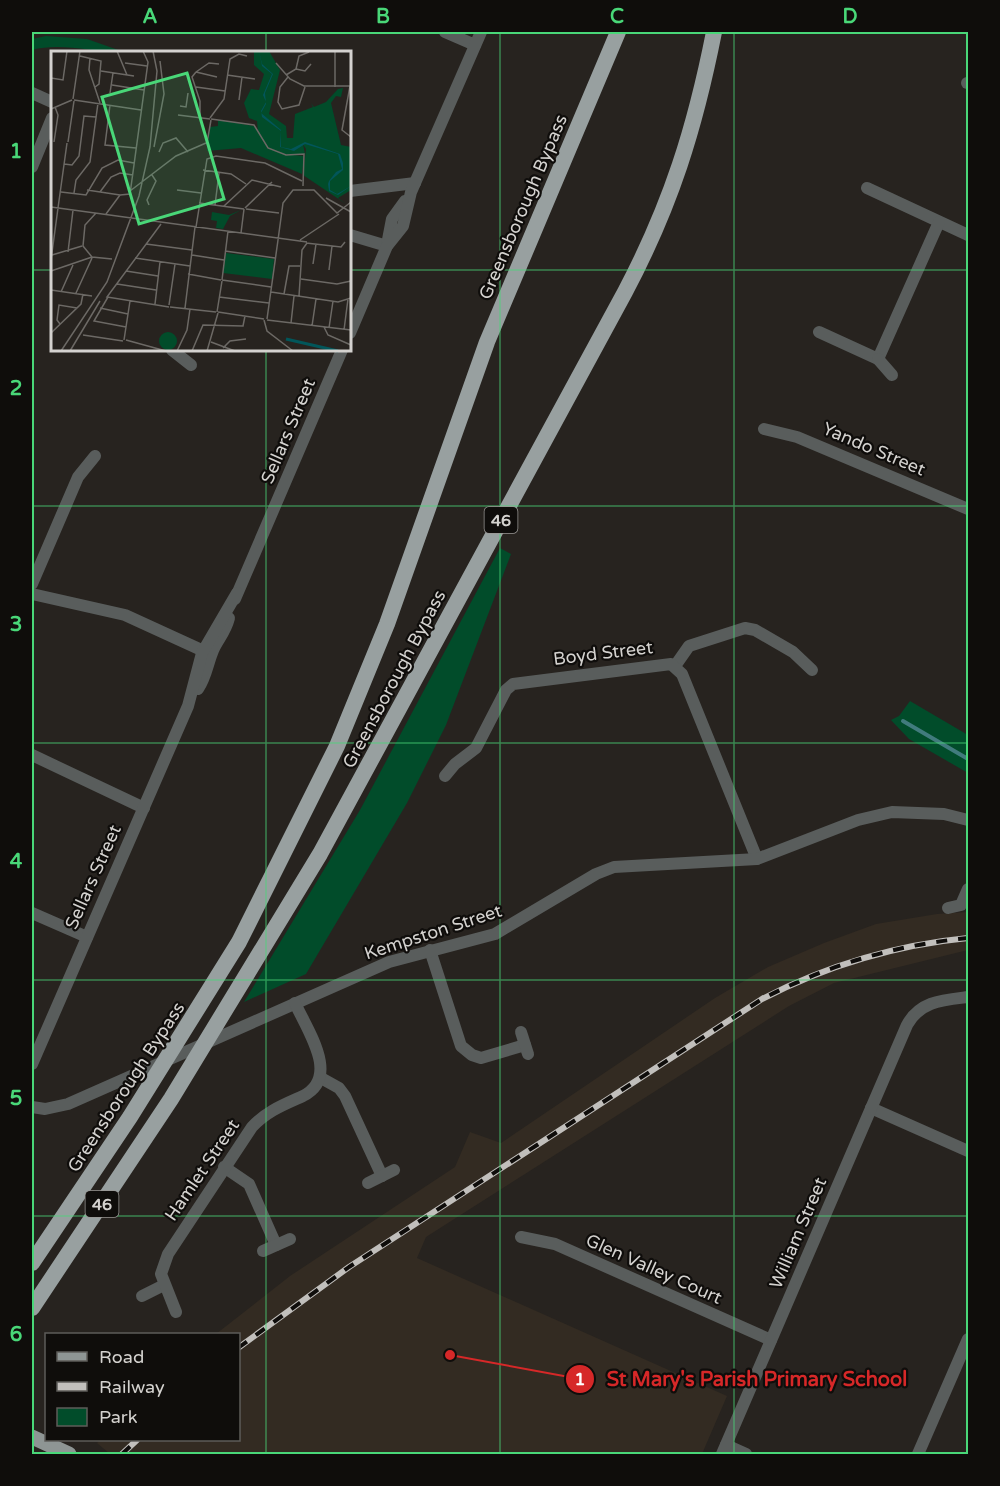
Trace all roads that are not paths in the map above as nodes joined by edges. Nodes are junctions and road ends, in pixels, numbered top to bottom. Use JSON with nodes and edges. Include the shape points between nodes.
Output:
{"nodes":[{"id":1,"x":446,"y":32,"type":"edge"},
{"id":2,"x":481,"y":32,"type":"edge"},
{"id":3,"x":618,"y":32,"type":"edge"},
{"id":4,"x":714,"y":32,"type":"edge"},
{"id":5,"x":475,"y":45,"type":"junction"},
{"id":6,"x":32,"y":93,"type":"edge"},
{"id":7,"x":51,"y":102,"type":"edge"},
{"id":8,"x":51,"y":120,"type":"edge"},
{"id":9,"x":32,"y":167,"type":"edge"},
{"id":10,"x":413,"y":188,"type":"junction"},
{"id":11,"x":867,"y":188,"type":"dead end"},
{"id":12,"x":351,"y":191,"type":"edge"},
{"id":13,"x":939,"y":222,"type":"junction"},
{"id":14,"x":351,"y":235,"type":"edge"},
{"id":15,"x":969,"y":235,"type":"edge"},
{"id":16,"x":385,"y":250,"type":"junction"},
{"id":17,"x":351,"y":331,"type":"edge"},
{"id":18,"x":819,"y":332,"type":"dead end"},
{"id":19,"x":173,"y":351,"type":"edge"},
{"id":20,"x":342,"y":351,"type":"edge"},
{"id":21,"x":879,"y":359,"type":"junction"},
{"id":22,"x":191,"y":364,"type":"dead end"},
{"id":23,"x":892,"y":375,"type":"dead end"},
{"id":24,"x":764,"y":429,"type":"dead end"},
{"id":25,"x":95,"y":456,"type":"dead end"},
{"id":26,"x":969,"y":509,"type":"edge"},
{"id":27,"x":32,"y":584,"type":"edge"},
{"id":28,"x":32,"y":594,"type":"edge"},
{"id":29,"x":207,"y":650,"type":"junction"},
{"id":30,"x":675,"y":666,"type":"junction"},
{"id":31,"x":812,"y":670,"type":"dead end"},
{"id":32,"x":32,"y":755,"type":"edge"},
{"id":33,"x":445,"y":776,"type":"dead end"},
{"id":34,"x":145,"y":804,"type":"junction"},
{"id":35,"x":969,"y":818,"type":"edge"},
{"id":36,"x":757,"y":859,"type":"junction"},
{"id":37,"x":969,"y":889,"type":"edge"},
{"id":38,"x":965,"y":905,"type":"edge"},
{"id":39,"x":948,"y":908,"type":"dead end"},
{"id":40,"x":32,"y":913,"type":"edge"},
{"id":41,"x":87,"y":938,"type":"junction"},
{"id":42,"x":430,"y":950,"type":"junction"},
{"id":43,"x":969,"y":997,"type":"edge"},
{"id":44,"x":295,"y":1003,"type":"junction"},
{"id":45,"x":521,"y":1032,"type":"dead end"},
{"id":46,"x":32,"y":1064,"type":"edge"},
{"id":47,"x":321,"y":1078,"type":"junction"},
{"id":48,"x":68,"y":1104,"type":"junction"},
{"id":49,"x":32,"y":1107,"type":"edge"},
{"id":50,"x":871,"y":1107,"type":"junction"},
{"id":51,"x":32,"y":1116,"type":"edge"},
{"id":52,"x":969,"y":1151,"type":"edge"},
{"id":53,"x":224,"y":1167,"type":"junction"},
{"id":54,"x":394,"y":1170,"type":"dead end"},
{"id":55,"x":382,"y":1176,"type":"junction"},
{"id":56,"x":368,"y":1183,"type":"dead end"},
{"id":57,"x":521,"y":1237,"type":"dead end"},
{"id":58,"x":290,"y":1239,"type":"dead end"},
{"id":59,"x":276,"y":1245,"type":"junction"},
{"id":60,"x":263,"y":1251,"type":"dead end"},
{"id":61,"x":32,"y":1263,"type":"edge"},
{"id":62,"x":164,"y":1285,"type":"junction"},
{"id":63,"x":142,"y":1296,"type":"dead end"},
{"id":64,"x":32,"y":1308,"type":"edge"},
{"id":65,"x":176,"y":1312,"type":"dead end"},
{"id":66,"x":969,"y":1339,"type":"edge"},
{"id":67,"x":771,"y":1340,"type":"junction"},
{"id":68,"x":32,"y":1437,"type":"edge"},
{"id":69,"x":724,"y":1450,"type":"edge"},
{"id":70,"x":69,"y":1455,"type":"edge"},
{"id":71,"x":746,"y":1455,"type":"edge"},
{"id":72,"x":918,"y":1455,"type":"edge"}],
"edges":[{"from":1,"to":5,"type":"street"},
{"from":2,"to":5,"type":"street"},
{"from":3,"to":61,"type":"highway","name":"Greensborough Bypass","number":"46","via":[[469,388],[399,592],[350,717],[278,868],[202,1004]]},
{"from":4,"to":64,"type":"highway","name":"Greensborough Bypass","number":"46","via":[[683,160],[639,264],[308,874],[171,1098]]},
{"from":5,"to":10,"type":"street"},
{"from":6,"to":7,"type":"street"},
{"from":8,"to":9,"type":"street"},
{"from":10,"to":12,"type":"street"},
{"from":10,"to":16,"type":"street","via":[[403,226]]},
{"from":11,"to":13,"type":"street"},
{"from":13,"to":15,"type":"street"},
{"from":13,"to":21,"type":"street"},
{"from":14,"to":16,"type":"street"},
{"from":16,"to":17,"type":"street"},
{"from":18,"to":21,"type":"street"},
{"from":19,"to":22,"type":"street"},
{"from":20,"to":29,"type":"street","name":"Sellars Street","via":[[237,593],[224,635]]},
{"from":21,"to":23,"type":"street"},
{"from":24,"to":26,"type":"street","name":"Yando Street","via":[[797,437]]},
{"from":25,"to":27,"type":"street","via":[[78,477]]},
{"from":28,"to":29,"type":"street","via":[[125,615]]},
{"from":29,"to":34,"type":"street","name":"Sellars Street","via":[[207,674],[188,706]]},
{"from":30,"to":31,"type":"street","via":[[689,646],[745,628],[793,652]]},
{"from":30,"to":33,"type":"street","name":"Boyd Street","via":[[666,663],[513,684],[476,748]]},
{"from":30,"to":36,"type":"street","name":"Boyd Street","via":[[682,674]]},
{"from":32,"to":34,"type":"street"},
{"from":34,"to":41,"type":"street","name":"Sellars Street"},
{"from":35,"to":36,"type":"street","name":"Kempston Street","via":[[906,811],[878,814]]},
{"from":36,"to":42,"type":"street","name":"Kempston Street","via":[[614,867],[507,929]]},
{"from":37,"to":38,"type":"street"},
{"from":38,"to":39,"type":"street"},
{"from":40,"to":41,"type":"street"},
{"from":41,"to":46,"type":"street","name":"Sellars Street"},
{"from":42,"to":44,"type":"street","name":"Kempston Street","via":[[389,962]]},
{"from":42,"to":45,"type":"street","via":[[465,1051],[482,1058],[527,1049]]},
{"from":43,"to":50,"type":"street","name":"William Street","via":[[928,1004],[915,1013]]},
{"from":44,"to":47,"type":"street","via":[[320,1060]]},
{"from":44,"to":48,"type":"street","name":"Kempston Street"},
{"from":47,"to":53,"type":"street","name":"Hamlet Street","via":[[311,1091],[260,1118]]},
{"from":47,"to":55,"type":"street","via":[[342,1091]]},
{"from":48,"to":49,"type":"street","name":"Kempston Street","via":[[45,1109]]},
{"from":48,"to":51,"type":"street","name":"Kempston Street","via":[[48,1116]]},
{"from":50,"to":52,"type":"street"},
{"from":50,"to":67,"type":"street","name":"William Street"},
{"from":53,"to":59,"type":"street","via":[[249,1184]]},
{"from":53,"to":62,"type":"street","name":"Hamlet Street","via":[[163,1261],[160,1273]]},
{"from":54,"to":55,"type":"street"},
{"from":55,"to":56,"type":"street"},
{"from":57,"to":67,"type":"street","name":"Glen Valley Court","via":[[555,1244]]},
{"from":58,"to":59,"type":"street"},
{"from":59,"to":60,"type":"street"},
{"from":62,"to":63,"type":"street"},
{"from":62,"to":65,"type":"street","name":"Hamlet Street"},
{"from":66,"to":72,"type":"street"},
{"from":67,"to":69,"type":"street","name":"William Street"},
{"from":68,"to":70,"type":"main road"},
{"from":69,"to":71,"type":"street"}]}
